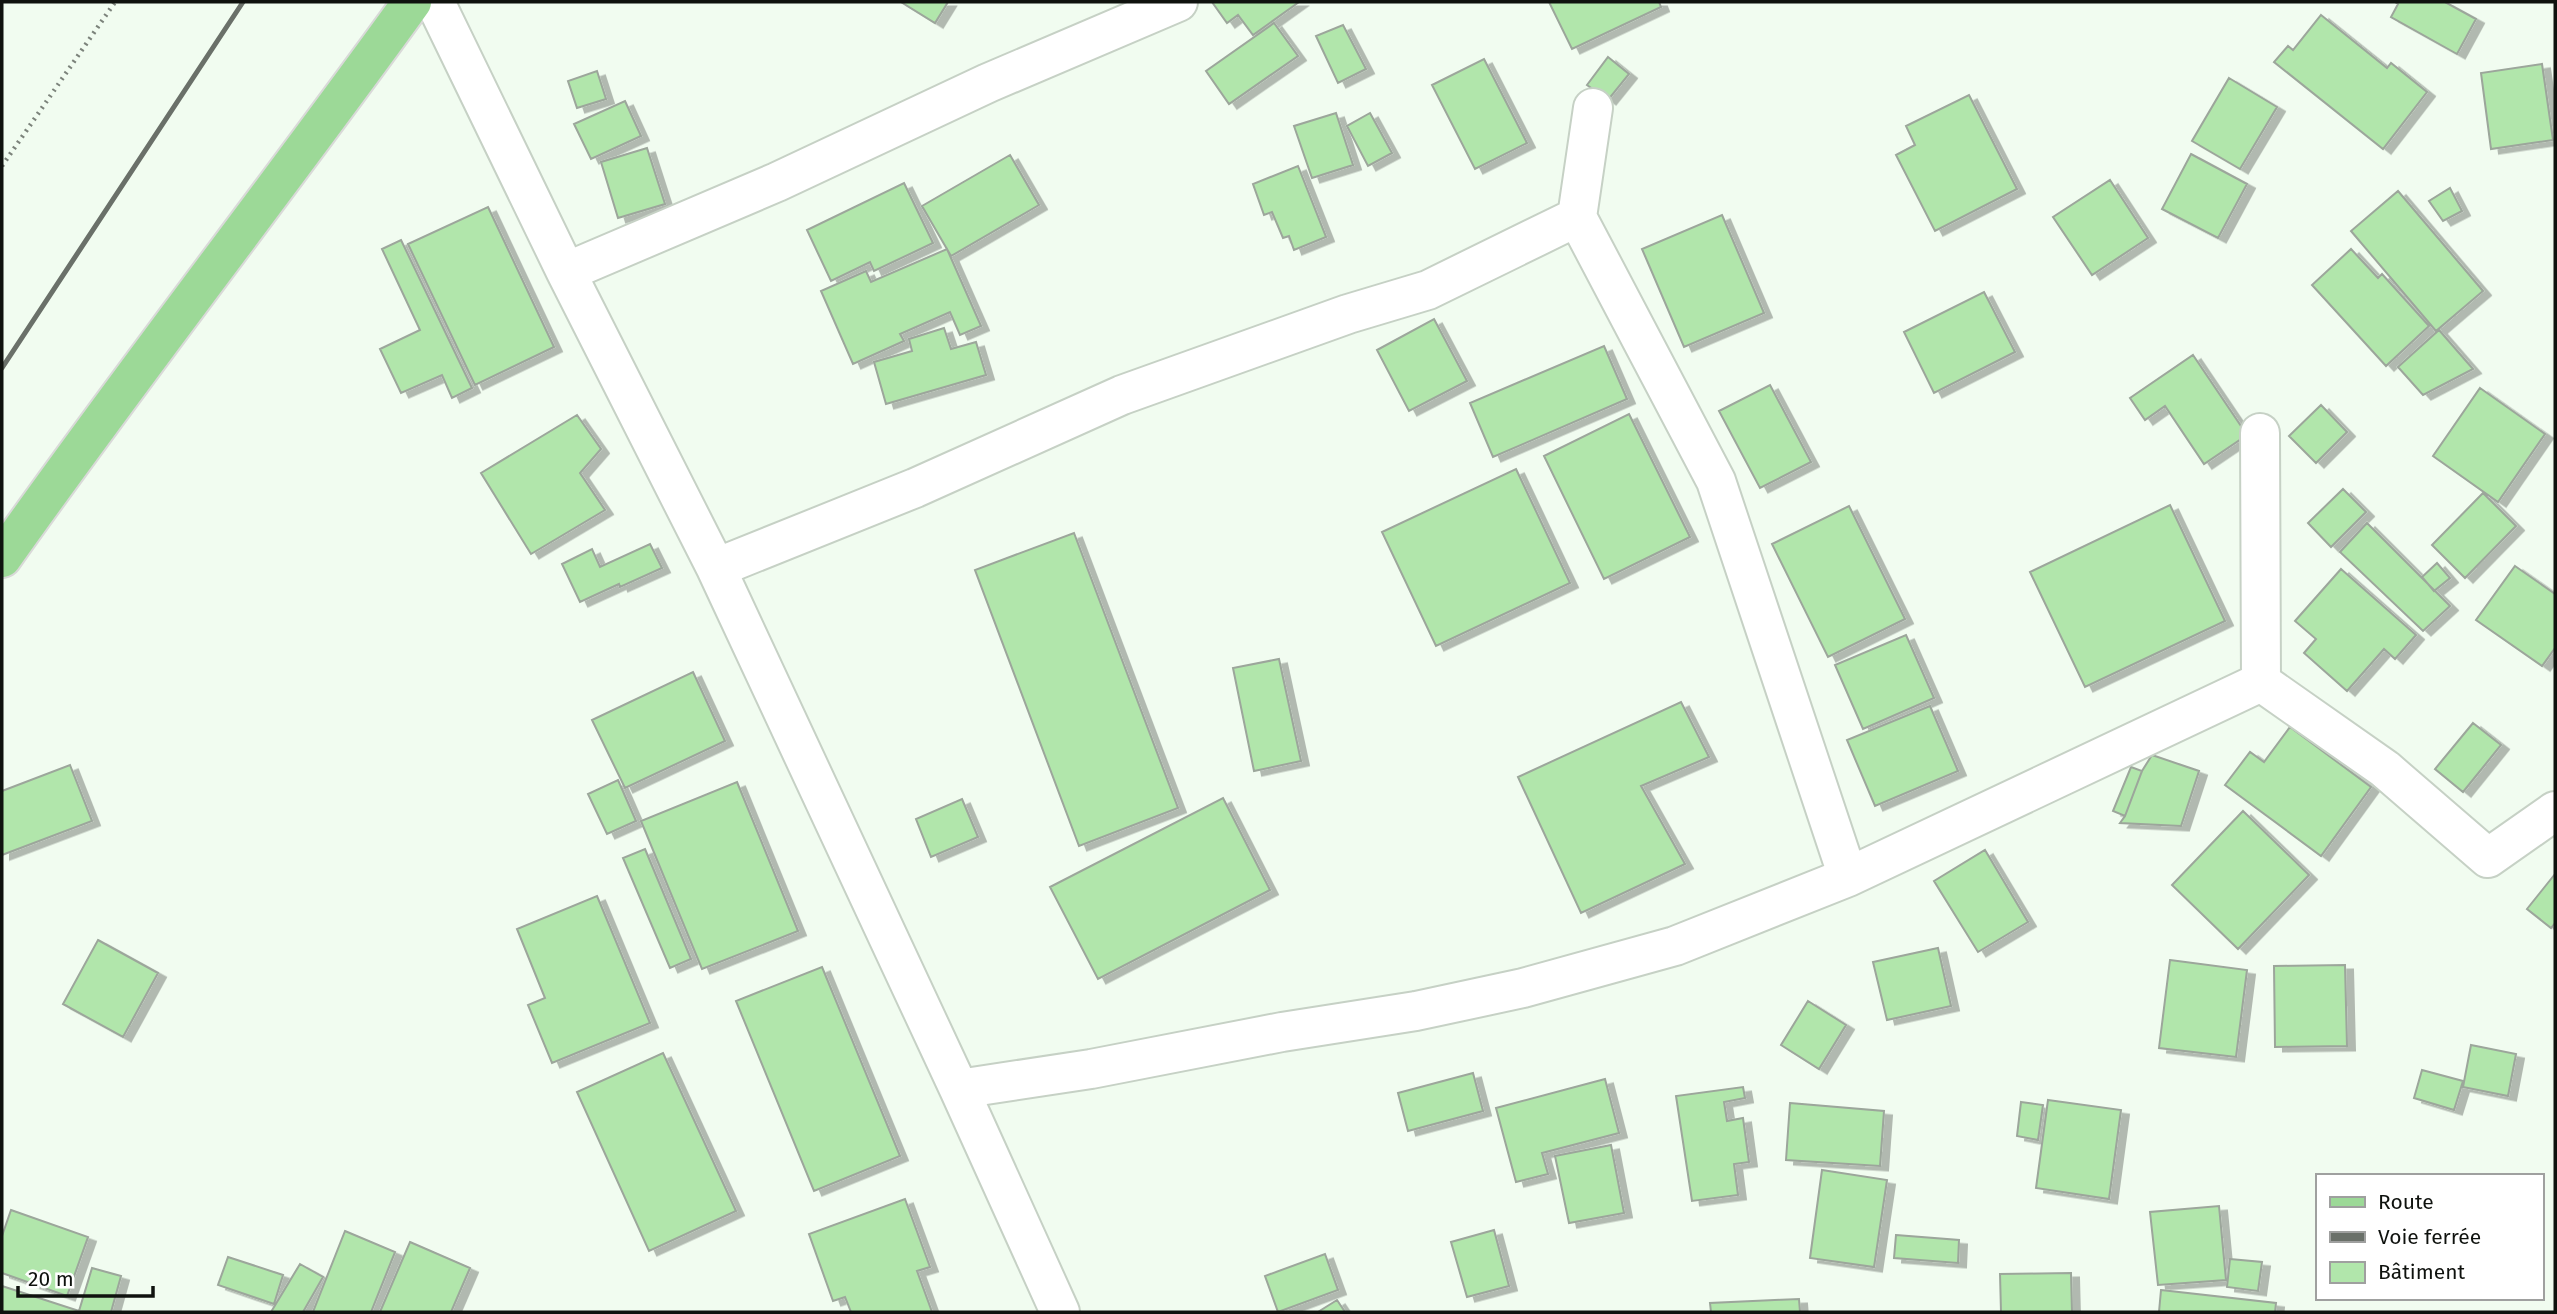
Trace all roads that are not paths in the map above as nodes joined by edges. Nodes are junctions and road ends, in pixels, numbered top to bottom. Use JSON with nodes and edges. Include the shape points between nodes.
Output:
{"nodes":[{"id":1,"x":412,"y":2,"type":"edge"},
{"id":2,"x":435,"y":2,"type":"edge"},
{"id":3,"x":1178,"y":2,"type":"edge"},
{"id":4,"x":1593,"y":108,"type":"dead end"},
{"id":5,"x":1577,"y":217,"type":"junction"},
{"id":6,"x":566,"y":272,"type":"junction"},
{"id":7,"x":2260,"y":433,"type":"dead end"},
{"id":8,"x":2,"y":558,"type":"edge"},
{"id":9,"x":716,"y":568,"type":"junction"},
{"id":10,"x":2261,"y":682,"type":"junction"},
{"id":11,"x":2555,"y":811,"type":"edge"},
{"id":12,"x":1848,"y":877,"type":"junction"},
{"id":13,"x":959,"y":1088,"type":"junction"},
{"id":14,"x":1060,"y":1312,"type":"edge"}],
"edges":[{"from":1,"to":8,"type":"main road"},
{"from":2,"to":6,"type":"street"},
{"from":3,"to":6,"type":"street"},
{"from":4,"to":5,"type":"street"},
{"from":5,"to":9,"type":"street","via":[[1428,290],[1348,314],[1122,396],[915,488]]},
{"from":5,"to":12,"type":"street","via":[[1716,481]]},
{"from":6,"to":9,"type":"street"},
{"from":7,"to":10,"type":"street"},
{"from":9,"to":13,"type":"street"},
{"from":10,"to":11,"type":"street","via":[[2385,769],[2488,858]]},
{"from":10,"to":12,"type":"street"},
{"from":12,"to":13,"type":"street","via":[[1675,946],[1523,988],[1091,1069]]},
{"from":13,"to":14,"type":"street"}]}
